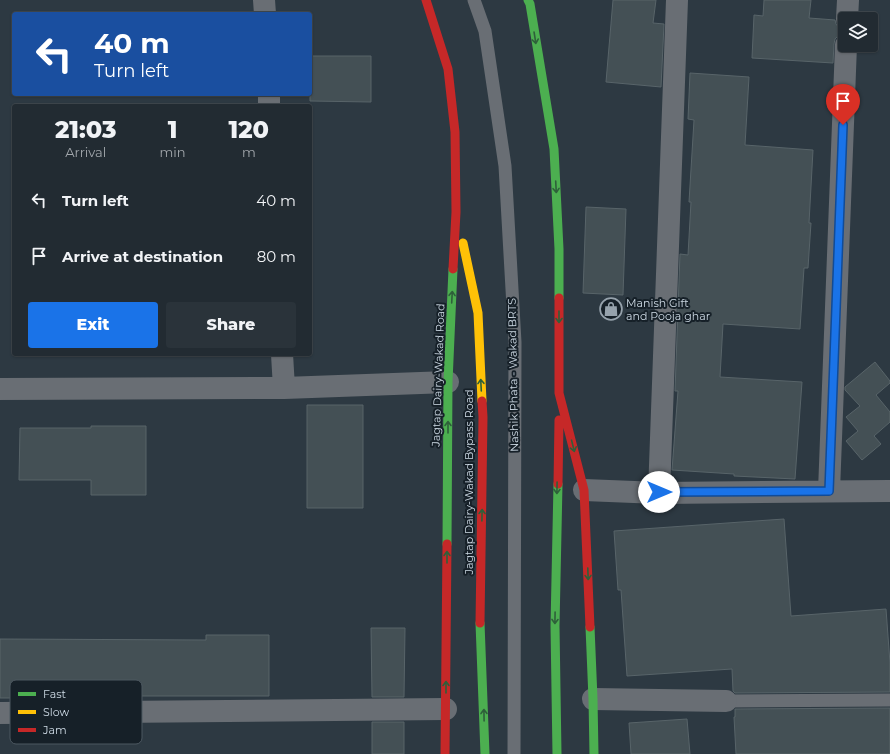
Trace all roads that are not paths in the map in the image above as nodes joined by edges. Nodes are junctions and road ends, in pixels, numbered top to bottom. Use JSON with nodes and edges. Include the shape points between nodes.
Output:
{"nodes":[{"id":1,"x":264,"y":0,"type":"edge"},
{"id":2,"x":426,"y":0,"type":"edge"},
{"id":3,"x":474,"y":0,"type":"edge"},
{"id":4,"x":528,"y":0,"type":"edge"},
{"id":5,"x":677,"y":0,"type":"edge"},
{"id":6,"x":848,"y":0,"type":"edge"},
{"id":7,"x":265,"y":12,"type":"edge"},
{"id":8,"x":847,"y":12,"type":"edge"},
{"id":9,"x":846,"y":52,"type":"edge"},
{"id":10,"x":456,"y":212,"type":"junction"},
{"id":11,"x":282,"y":356,"type":"edge"},
{"id":12,"x":448,"y":382,"type":"junction"},
{"id":13,"x":284,"y":388,"type":"junction"},
{"id":14,"x":0,"y":389,"type":"edge"},
{"id":15,"x":559,"y":393,"type":"junction"},
{"id":16,"x":584,"y":490,"type":"junction"},
{"id":17,"x":829,"y":491,"type":"junction"},
{"id":18,"x":890,"y":491,"type":"edge"},
{"id":19,"x":659,"y":492,"type":"junction"},
{"id":20,"x":593,"y":699,"type":"junction"},
{"id":21,"x":890,"y":700,"type":"edge"},
{"id":22,"x":726,"y":701,"type":"joint"},
{"id":23,"x":446,"y":709,"type":"junction"},
{"id":24,"x":142,"y":712,"type":"edge"},
{"id":25,"x":0,"y":714,"type":"edge"},
{"id":26,"x":10,"y":714,"type":"edge"},
{"id":27,"x":446,"y":754,"type":"edge"},
{"id":28,"x":485,"y":754,"type":"edge"},
{"id":29,"x":514,"y":754,"type":"edge"},
{"id":30,"x":557,"y":754,"type":"edge"},
{"id":31,"x":594,"y":754,"type":"edge"}],
"edges":[{"from":1,"to":7,"type":"street"},
{"from":2,"to":10,"type":"main road","name":"Jagtap Dairy-Wakad Road","via":[[448,70],[455,132]]},
{"from":3,"to":29,"type":"lane","name":"Nashik Phata - Wakad BRTS","via":[[485,31],[505,166],[515,349]]},
{"from":4,"to":15,"type":"main road","one_way":true,"via":[[554,148],[559,248]]},
{"from":5,"to":19,"type":"street"},
{"from":6,"to":8,"type":"street"},
{"from":9,"to":17,"type":"street"},
{"from":12,"to":10,"type":"main road","name":"Jagtap Dairy-Wakad Road","one_way":true},
{"from":28,"to":10,"type":"main road","name":"Jagtap Dairy-Wakad Bypass Road","one_way":true,"via":[[480,623],[483,417],[478,313]]},
{"from":11,"to":13,"type":"street"},
{"from":12,"to":13,"type":"street"},
{"from":23,"to":12,"type":"main road","name":"Jagtap Dairy-Wakad Road","one_way":true},
{"from":13,"to":14,"type":"street"},
{"from":15,"to":16,"type":"main road","one_way":true},
{"from":15,"to":30,"type":"main road","one_way":true,"via":[[555,626]]},
{"from":16,"to":19,"type":"street"},
{"from":16,"to":20,"type":"main road","one_way":true},
{"from":17,"to":18,"type":"street"},
{"from":17,"to":19,"type":"street"},
{"from":20,"to":22,"type":"street"},
{"from":20,"to":31,"type":"main road"},
{"from":21,"to":22,"type":"lane"},
{"from":23,"to":24,"type":"street"},
{"from":23,"to":27,"type":"main road","name":"Jagtap Dairy-Wakad Road"},
{"from":25,"to":26,"type":"street"}]}
